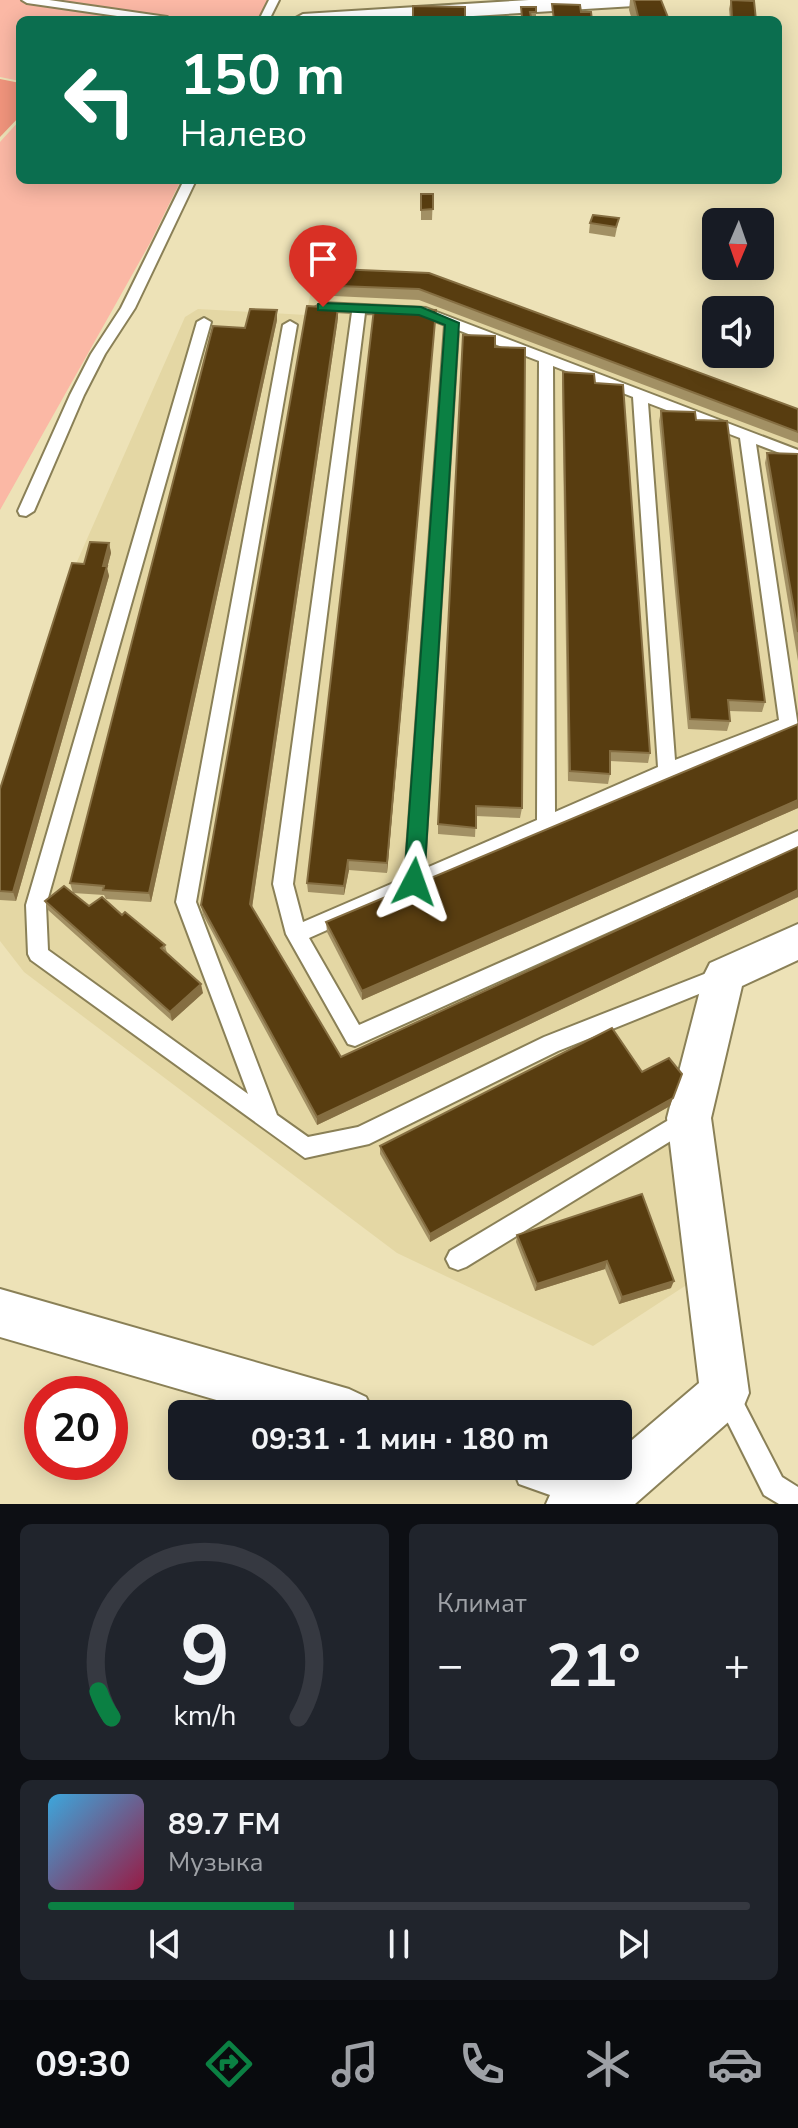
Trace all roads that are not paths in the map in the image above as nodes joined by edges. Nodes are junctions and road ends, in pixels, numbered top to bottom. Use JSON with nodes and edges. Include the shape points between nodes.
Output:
{"nodes":[{"id":1,"x":27,"y":0,"type":"edge"},
{"id":2,"x":634,"y":0,"type":"edge"},
{"id":3,"x":336,"y":8,"type":"edge"},
{"id":4,"x":139,"y":16,"type":"edge"},
{"id":5,"x":314,"y":16,"type":"edge"},
{"id":6,"x":188,"y":184,"type":"edge"},
{"id":7,"x":323,"y":307,"type":"edge"},
{"id":8,"x":359,"y":309,"type":"junction"},
{"id":9,"x":204,"y":322,"type":"dead end"},
{"id":10,"x":452,"y":323,"type":"junction"},
{"id":11,"x":290,"y":325,"type":"dead end"},
{"id":12,"x":546,"y":360,"type":"junction"},
{"id":13,"x":640,"y":396,"type":"junction"},
{"id":14,"x":747,"y":436,"type":"junction"},
{"id":15,"x":798,"y":455,"type":"edge"},
{"id":16,"x":26,"y":511,"type":"dead end"},
{"id":17,"x":793,"y":722,"type":"edge"},
{"id":18,"x":667,"y":771,"type":"junction"},
{"id":19,"x":546,"y":824,"type":"junction"},
{"id":20,"x":798,"y":839,"type":"edge"},
{"id":21,"x":414,"y":882,"type":"junction"},
{"id":22,"x":296,"y":934,"type":"junction"},
{"id":23,"x":798,"y":941,"type":"edge"},
{"id":24,"x":724,"y":975,"type":"junction"},
{"id":25,"x":689,"y":1118,"type":"junction"},
{"id":26,"x":269,"y":1122,"type":"junction"},
{"id":27,"x":458,"y":1259,"type":"dead end"},
{"id":28,"x":0,"y":1313,"type":"edge"},
{"id":29,"x":725,"y":1393,"type":"junction"},
{"id":30,"x":301,"y":1400,"type":"edge"},
{"id":31,"x":564,"y":1480,"type":"edge"},
{"id":32,"x":594,"y":1496,"type":"edge"},
{"id":33,"x":798,"y":1501,"type":"edge"}],
"edges":[{"from":1,"to":4,"type":"lane"},
{"from":2,"to":3,"type":"street"},
{"from":3,"to":5,"type":"street"},
{"from":6,"to":16,"type":"lane","via":[[128,308],[77,395]]},
{"from":7,"to":8,"type":"lane"},
{"from":8,"to":10,"type":"lane","via":[[421,311]]},
{"from":8,"to":22,"type":"lane","via":[[283,884]]},
{"from":9,"to":26,"type":"lane","via":[[36,905],[38,954]]},
{"from":10,"to":12,"type":"lane"},
{"from":10,"to":21,"type":"lane"},
{"from":11,"to":26,"type":"lane","via":[[186,902]]},
{"from":12,"to":13,"type":"lane"},
{"from":12,"to":19,"type":"lane"},
{"from":13,"to":14,"type":"lane"},
{"from":13,"to":18,"type":"lane"},
{"from":14,"to":15,"type":"lane"},
{"from":14,"to":17,"type":"lane"},
{"from":17,"to":18,"type":"lane"},
{"from":18,"to":19,"type":"lane"},
{"from":19,"to":21,"type":"lane"},
{"from":20,"to":22,"type":"lane","via":[[355,1037]]},
{"from":21,"to":22,"type":"lane"},
{"from":23,"to":24,"type":"street"},
{"from":24,"to":25,"type":"street"},
{"from":24,"to":26,"type":"lane","via":[[551,1044],[361,1137],[305,1148]]},
{"from":25,"to":27,"type":"lane"},
{"from":25,"to":29,"type":"street"},
{"from":28,"to":30,"type":"street"},
{"from":29,"to":32,"type":"street"},
{"from":29,"to":33,"type":"lane","via":[[773,1486]]},
{"from":31,"to":32,"type":"street"}]}
